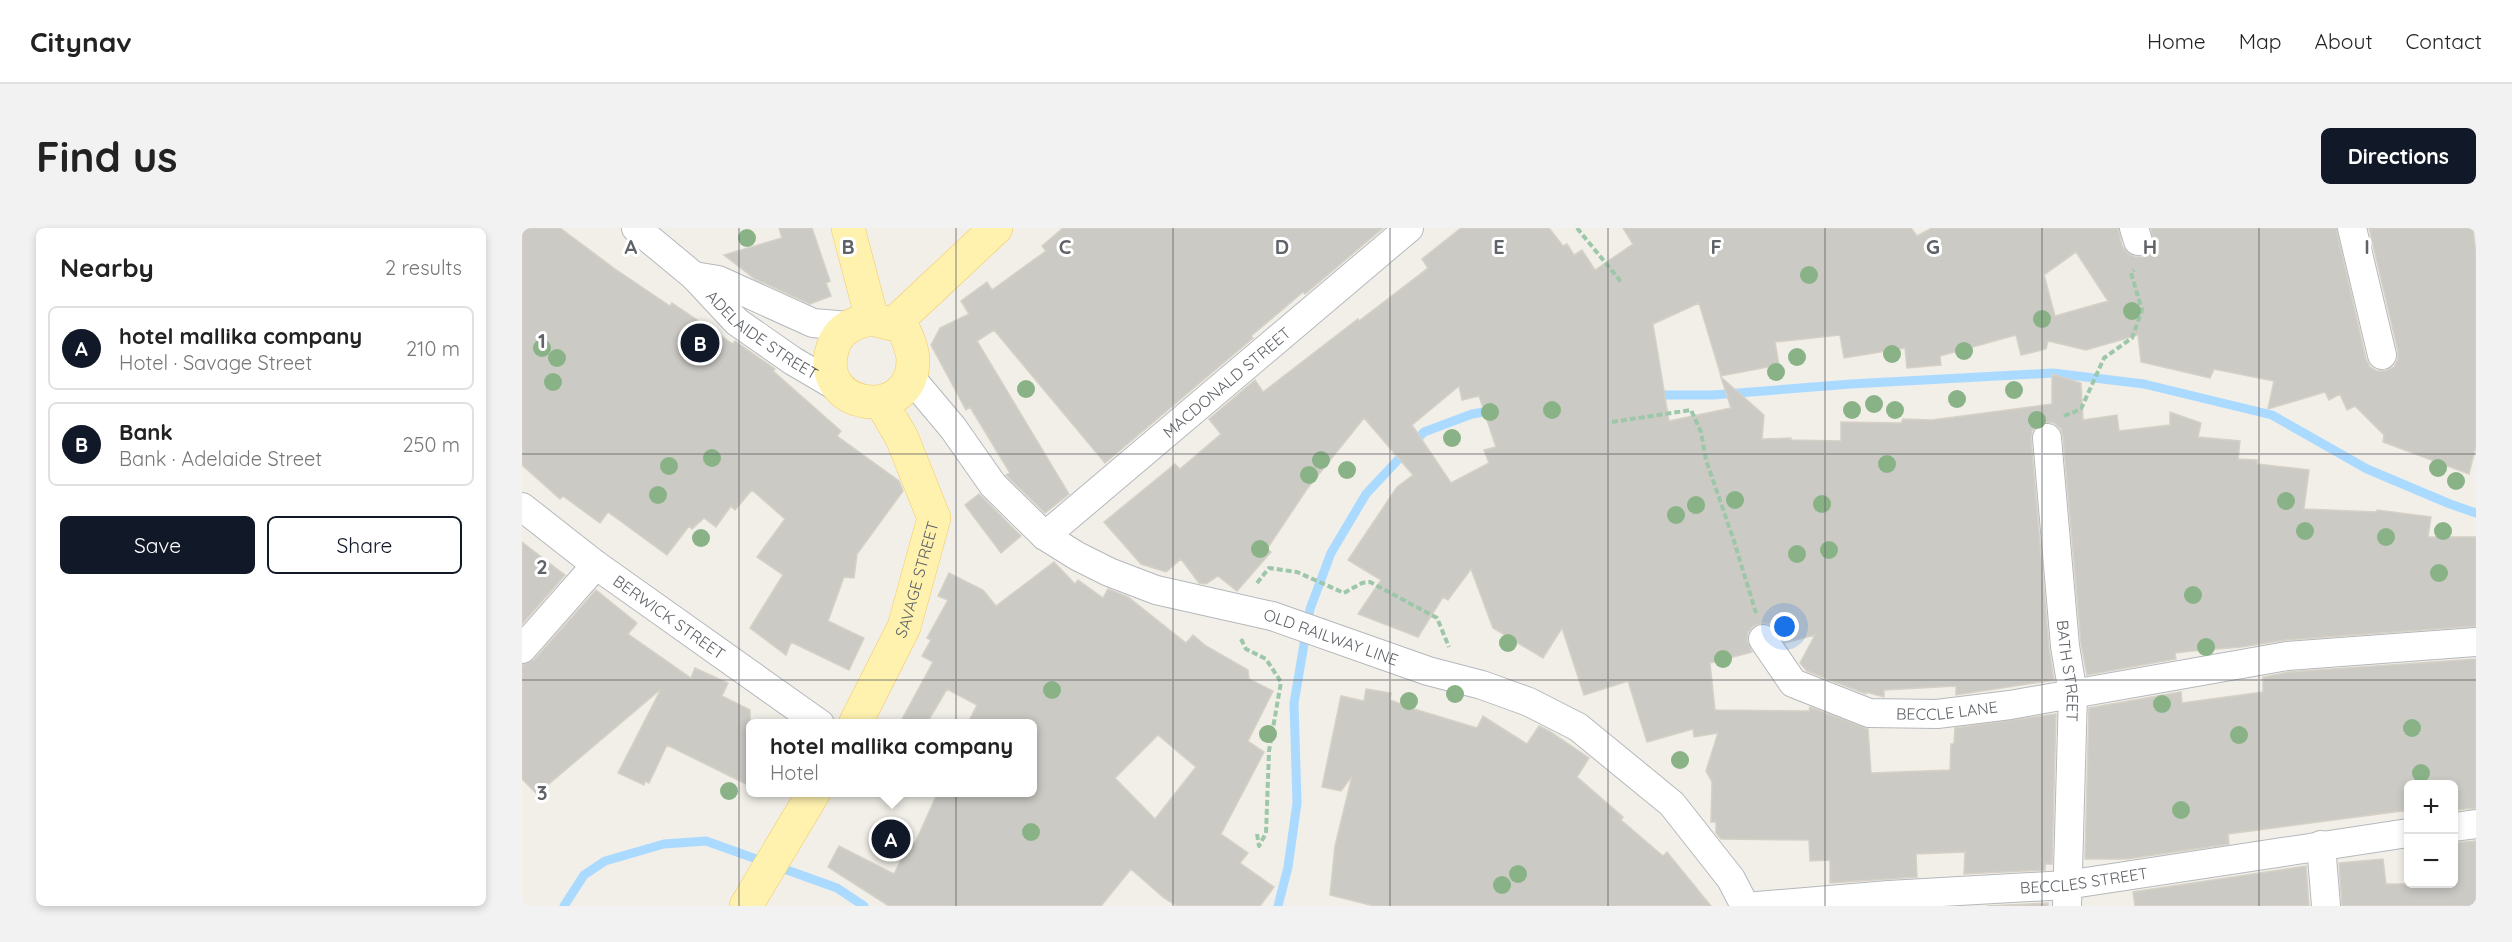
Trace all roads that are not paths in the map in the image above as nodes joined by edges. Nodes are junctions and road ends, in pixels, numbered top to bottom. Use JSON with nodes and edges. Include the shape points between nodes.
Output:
{"nodes":[{"id":1,"x":636,"y":228,"type":"edge"},
{"id":2,"x":848,"y":228,"type":"edge"},
{"id":3,"x":996,"y":228,"type":"edge"},
{"id":4,"x":1409,"y":228,"type":"edge"},
{"id":5,"x":2352,"y":228,"type":"edge"},
{"id":6,"x":694,"y":276,"type":"junction"},
{"id":7,"x":874,"y":321,"type":"junction"},
{"id":8,"x":2382,"y":356,"type":"dead end"},
{"id":9,"x":911,"y":378,"type":"junction"},
{"id":10,"x":839,"y":388,"type":"junction"},
{"id":11,"x":880,"y":402,"type":"junction"},
{"id":12,"x":2047,"y":438,"type":"road end"},
{"id":13,"x":522,"y":507,"type":"edge"},
{"id":14,"x":1045,"y":536,"type":"junction"},
{"id":15,"x":596,"y":565,"type":"junction"},
{"id":16,"x":1763,"y":639,"type":"road end"},
{"id":17,"x":2476,"y":642,"type":"edge"},
{"id":18,"x":522,"y":649,"type":"edge"},
{"id":19,"x":2073,"y":694,"type":"junction"},
{"id":20,"x":814,"y":719,"type":"edge"},
{"id":21,"x":857,"y":719,"type":"edge"},
{"id":22,"x":811,"y":797,"type":"edge"},
{"id":23,"x":2476,"y":824,"type":"edge"},
{"id":24,"x":2458,"y":826,"type":"edge"},
{"id":25,"x":2404,"y":834,"type":"edge"},
{"id":26,"x":2321,"y":845,"type":"junction"},
{"id":27,"x":2067,"y":896,"type":"edge"},
{"id":28,"x":746,"y":906,"type":"edge"},
{"id":29,"x":1745,"y":906,"type":"edge"},
{"id":30,"x":1757,"y":906,"type":"edge"},
{"id":31,"x":2326,"y":906,"type":"edge"}],
"edges":[{"from":1,"to":6,"type":"street","name":"ADELAIDE STREET"},
{"from":2,"to":7,"type":"main road"},
{"from":3,"to":7,"type":"main road"},
{"from":4,"to":14,"type":"street","name":"MACDONALD STREET"},
{"from":5,"to":8,"type":"street"},
{"from":6,"to":7,"type":"street","name":"ADELAIDE STREET","via":[[718,280],[813,323]]},
{"from":6,"to":10,"type":"street","name":"ADELAIDE STREET","via":[[737,322]]},
{"from":7,"to":9,"type":"main road","via":[[913,356]]},
{"from":7,"to":10,"type":"main road","via":[[840,333],[830,354]]},
{"from":9,"to":11,"type":"main road","via":[[895,395]]},
{"from":9,"to":14,"type":"street","name":"OLD RAILWAY LINE","via":[[993,485]]},
{"from":10,"to":11,"type":"main road","via":[[858,401]]},
{"from":11,"to":21,"type":"main road","name":"SAVAGE STREET","via":[[902,438],[934,518],[904,627]]},
{"from":12,"to":19,"type":"street","name":"BATH STREET","via":[[2065,646]]},
{"from":13,"to":15,"type":"street","name":"BERWICK STREET"},
{"from":14,"to":29,"type":"street","name":"OLD RAILWAY LINE","via":[[1077,556],[1156,590],[1272,616],[1529,702],[1578,727],[1672,804],[1724,869]]},
{"from":15,"to":18,"type":"street"},
{"from":15,"to":20,"type":"street","name":"BERWICK STREET"},
{"from":16,"to":19,"type":"street","name":"BECCLE LANE","via":[[1793,683],[1869,713],[1937,714]]},
{"from":17,"to":19,"type":"street","name":"BECCLE LANE","via":[[2287,656]]},
{"from":19,"to":27,"type":"street","name":"BATH STREET"},
{"from":22,"to":28,"type":"main road"},
{"from":23,"to":24,"type":"street"},
{"from":25,"to":26,"type":"street","name":"BECCLES STREET"},
{"from":26,"to":27,"type":"street","name":"BECCLES STREET"},
{"from":26,"to":31,"type":"street"},
{"from":27,"to":30,"type":"street","name":"BECCLES STREET","via":[[1889,895]]}]}
